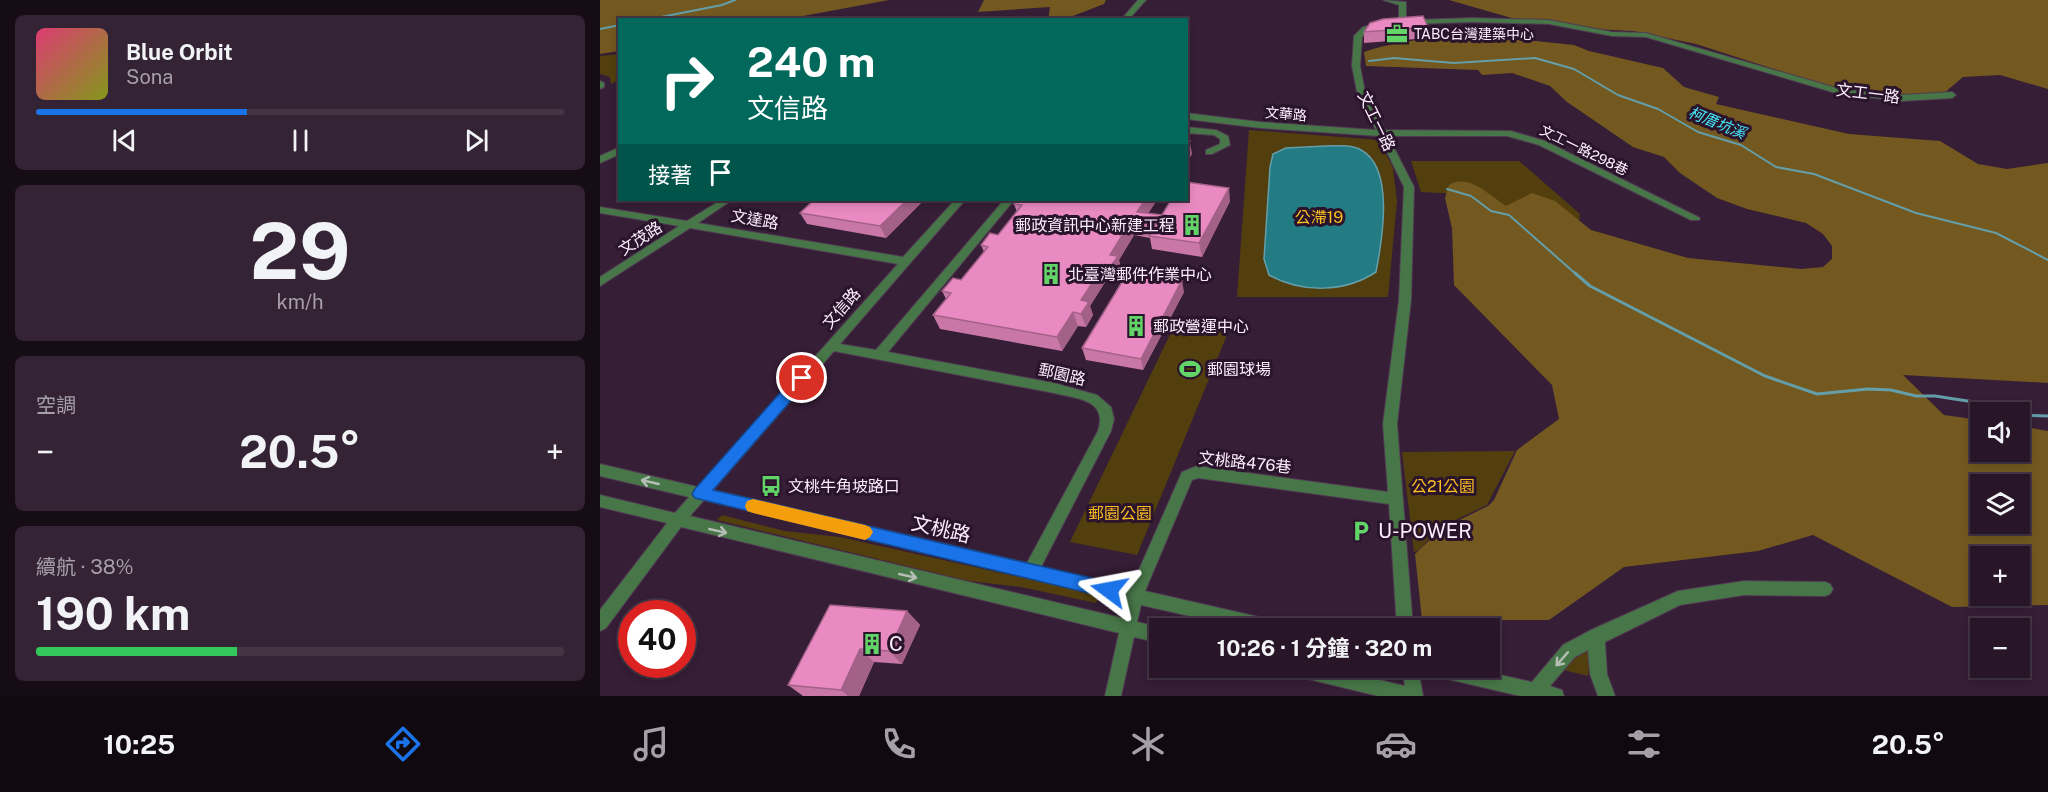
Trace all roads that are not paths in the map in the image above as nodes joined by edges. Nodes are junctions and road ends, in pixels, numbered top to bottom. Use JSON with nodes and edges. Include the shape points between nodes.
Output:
{"nodes":[{"id":1,"x":1142,"y":0,"type":"edge"},
{"id":2,"x":1387,"y":0,"type":"edge"},
{"id":3,"x":1126,"y":18,"type":"edge"},
{"id":4,"x":1403,"y":23,"type":"junction"},
{"id":5,"x":1952,"y":95,"type":"dead end"},
{"id":6,"x":1188,"y":116,"type":"edge"},
{"id":7,"x":1188,"y":130,"type":"edge"},
{"id":8,"x":1383,"y":134,"type":"junction"},
{"id":9,"x":618,"y":151,"type":"edge"},
{"id":10,"x":1209,"y":152,"type":"dead end"},
{"id":11,"x":600,"y":160,"type":"edge"},
{"id":12,"x":725,"y":201,"type":"edge"},
{"id":13,"x":959,"y":201,"type":"edge"},
{"id":14,"x":1008,"y":201,"type":"edge"},
{"id":15,"x":600,"y":210,"type":"edge"},
{"id":16,"x":1695,"y":218,"type":"dead end"},
{"id":17,"x":690,"y":223,"type":"junction"},
{"id":18,"x":904,"y":261,"type":"junction"},
{"id":19,"x":600,"y":282,"type":"edge"},
{"id":20,"x":830,"y":346,"type":"junction"},
{"id":21,"x":879,"y":355,"type":"junction"},
{"id":22,"x":600,"y":470,"type":"edge"},
{"id":23,"x":700,"y":494,"type":"junction"},
{"id":24,"x":1395,"y":499,"type":"junction"},
{"id":25,"x":600,"y":501,"type":"edge"},
{"id":26,"x":677,"y":521,"type":"junction"},
{"id":27,"x":1031,"y":572,"type":"junction"},
{"id":28,"x":1825,"y":589,"type":"dead end"},
{"id":29,"x":1135,"y":596,"type":"junction"},
{"id":30,"x":1229,"y":618,"type":"edge"},
{"id":31,"x":1405,"y":618,"type":"edge"},
{"id":32,"x":600,"y":623,"type":"edge"},
{"id":33,"x":1128,"y":628,"type":"junction"},
{"id":34,"x":1149,"y":633,"type":"edge"},
{"id":35,"x":1597,"y":636,"type":"junction"},
{"id":36,"x":1338,"y":678,"type":"edge"},
{"id":37,"x":1411,"y":678,"type":"edge"},
{"id":38,"x":1478,"y":678,"type":"edge"},
{"id":39,"x":1535,"y":691,"type":"junction"},
{"id":40,"x":1113,"y":696,"type":"edge"},
{"id":41,"x":1414,"y":696,"type":"edge"},
{"id":42,"x":1556,"y":696,"type":"edge"},
{"id":43,"x":1607,"y":696,"type":"edge"}],
"edges":[{"from":1,"to":3,"type":"street"},
{"from":2,"to":4,"type":"street","via":[[1402,4]]},
{"from":4,"to":5,"type":"street","name":"文工一路","via":[[1549,22],[1612,34],[1646,35],[1839,91],[1902,98]]},
{"from":4,"to":8,"type":"street","name":"文工一路","via":[[1373,27],[1361,32],[1356,40],[1361,92]]},
{"from":6,"to":8,"type":"street","name":"文華路"},
{"from":7,"to":10,"type":"street","via":[[1216,133],[1225,138],[1222,148]]},
{"from":8,"to":16,"type":"street","name":"文工一路298巷","via":[[1480,132],[1525,137]]},
{"from":8,"to":24,"type":"street","name":"文工一路","via":[[1409,187],[1405,300],[1390,424]]},
{"from":9,"to":11,"type":"street"},
{"from":12,"to":17,"type":"street","name":"文茂路"},
{"from":13,"to":18,"type":"street","name":"文信路"},
{"from":14,"to":21,"type":"street"},
{"from":15,"to":17,"type":"street","name":"文達路"},
{"from":17,"to":18,"type":"street","name":"文達路"},
{"from":17,"to":19,"type":"street","name":"文茂路"},
{"from":18,"to":20,"type":"street","name":"文信路"},
{"from":20,"to":21,"type":"street","name":"郵園路"},
{"from":20,"to":23,"type":"street","name":"文信路"},
{"from":21,"to":27,"type":"street","name":"郵園路","via":[[1054,388],[1093,398],[1105,407],[1108,419],[1104,431]]},
{"from":23,"to":22,"type":"street","name":"文桃路","one_way":true},
{"from":23,"to":26,"type":"street","name":"文信路"},
{"from":23,"to":27,"type":"street","name":"文桃路"},
{"from":24,"to":29,"type":"street","name":"文桃路476巷","via":[[1192,473],[1184,481]]},
{"from":24,"to":31,"type":"street","name":"文工一路"},
{"from":25,"to":26,"type":"street"},
{"from":26,"to":32,"type":"street","name":"文信路"},
{"from":26,"to":33,"type":"street","one_way":true},
{"from":27,"to":29,"type":"street","name":"文桃路"},
{"from":28,"to":35,"type":"street","via":[[1744,588],[1678,598]]},
{"from":29,"to":30,"type":"street","name":"文桃路"},
{"from":29,"to":33,"type":"street"},
{"from":33,"to":34,"type":"street"},
{"from":33,"to":40,"type":"street"},
{"from":35,"to":39,"type":"street","one_way":true,"via":[[1569,651]]},
{"from":35,"to":43,"type":"street","via":[[1596,665]]},
{"from":36,"to":41,"type":"street"},
{"from":37,"to":41,"type":"street"},
{"from":38,"to":39,"type":"street"},
{"from":39,"to":42,"type":"street"}]}
